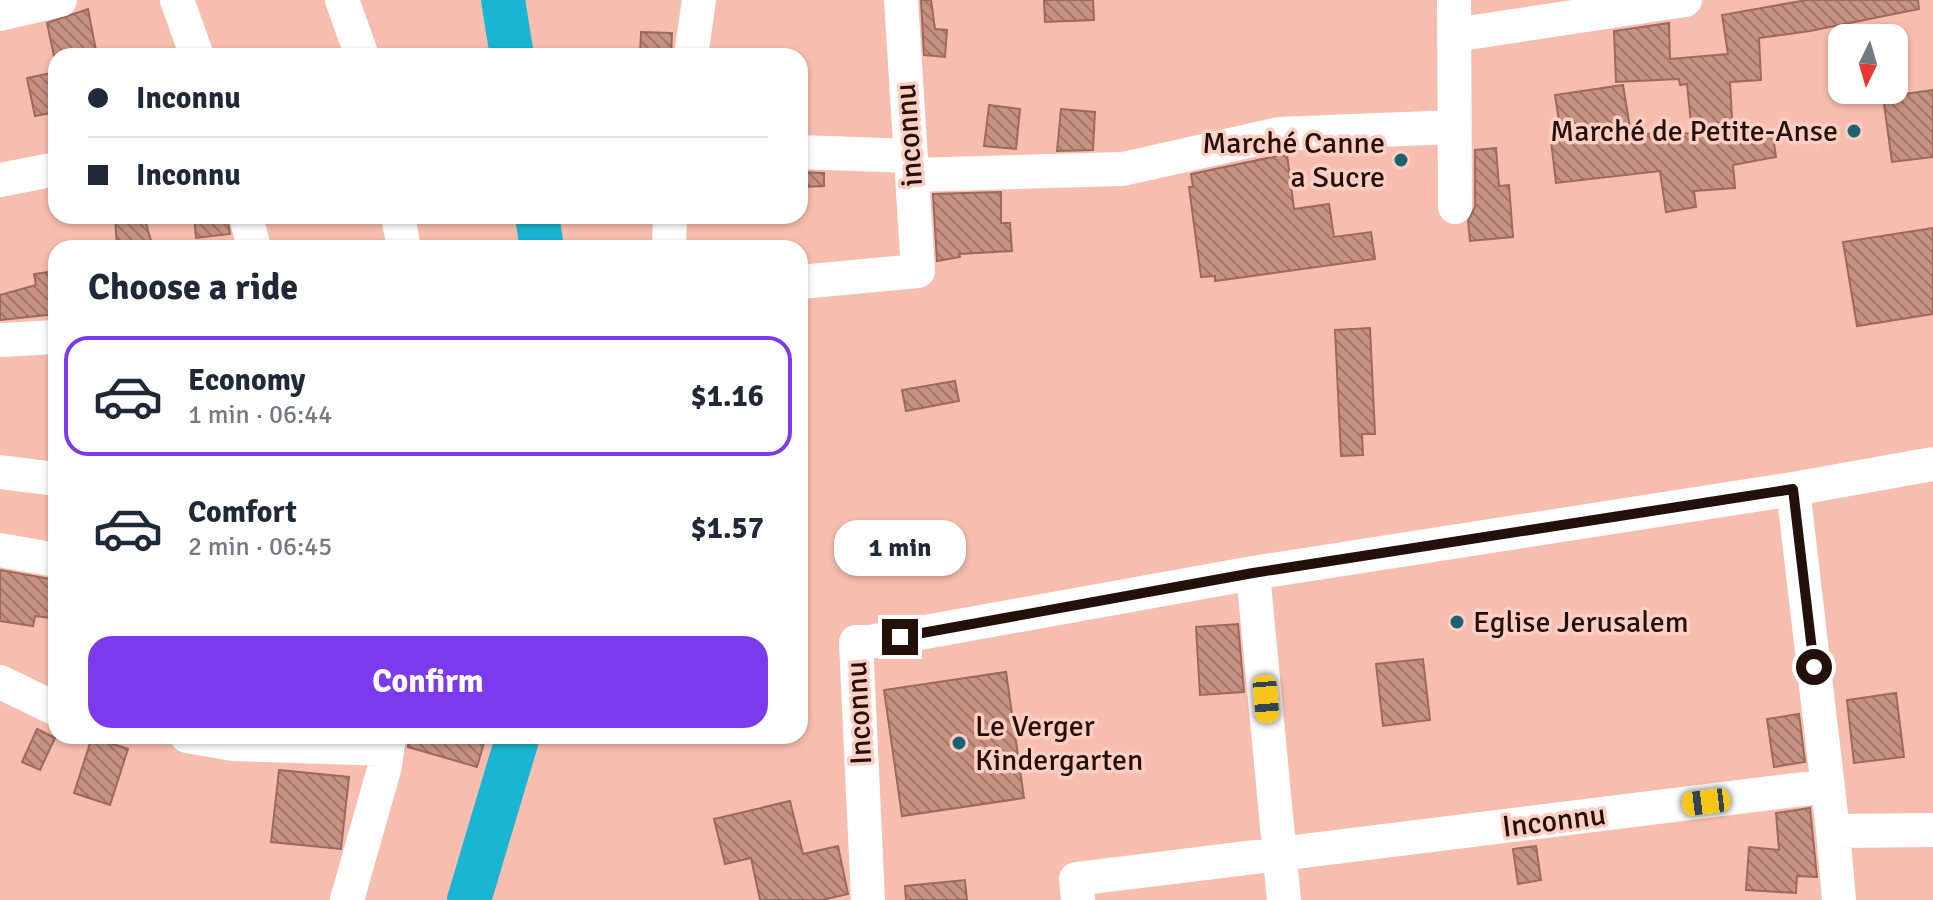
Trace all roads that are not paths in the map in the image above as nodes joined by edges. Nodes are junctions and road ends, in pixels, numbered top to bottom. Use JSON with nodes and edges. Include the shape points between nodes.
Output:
{"nodes":[{"id":1,"x":60,"y":0,"type":"edge"},
{"id":2,"x":177,"y":0,"type":"edge"},
{"id":3,"x":342,"y":0,"type":"edge"},
{"id":4,"x":699,"y":0,"type":"edge"},
{"id":5,"x":901,"y":0,"type":"edge"},
{"id":6,"x":1454,"y":0,"type":"edge"},
{"id":7,"x":1685,"y":0,"type":"edge"},
{"id":8,"x":0,"y":14,"type":"edge"},
{"id":9,"x":1454,"y":35,"type":"junction"},
{"id":10,"x":194,"y":48,"type":"edge"},
{"id":11,"x":359,"y":48,"type":"edge"},
{"id":12,"x":692,"y":48,"type":"edge"},
{"id":13,"x":1454,"y":127,"type":"junction"},
{"id":14,"x":808,"y":153,"type":"edge"},
{"id":15,"x":911,"y":166,"type":"junction"},
{"id":16,"x":48,"y":171,"type":"edge"},
{"id":17,"x":0,"y":180,"type":"edge"},
{"id":18,"x":1455,"y":207,"type":"dead end"},
{"id":19,"x":808,"y":281,"type":"edge"},
{"id":20,"x":48,"y":337,"type":"edge"},
{"id":21,"x":0,"y":340,"type":"edge"},
{"id":22,"x":1933,"y":464,"type":"edge"},
{"id":23,"x":0,"y":472,"type":"edge"},
{"id":24,"x":48,"y":478,"type":"edge"},
{"id":25,"x":1793,"y":489,"type":"junction"},
{"id":26,"x":0,"y":550,"type":"edge"},
{"id":27,"x":48,"y":559,"type":"edge"},
{"id":28,"x":1253,"y":573,"type":"junction"},
{"id":29,"x":0,"y":682,"type":"edge"},
{"id":30,"x":48,"y":705,"type":"edge"},
{"id":31,"x":388,"y":744,"type":"edge"},
{"id":32,"x":1828,"y":786,"type":"junction"},
{"id":33,"x":1933,"y":830,"type":"edge"},
{"id":34,"x":1833,"y":831,"type":"junction"},
{"id":35,"x":1281,"y":856,"type":"junction"},
{"id":36,"x":347,"y":900,"type":"edge"},
{"id":37,"x":868,"y":900,"type":"edge"},
{"id":38,"x":1078,"y":900,"type":"edge"},
{"id":39,"x":1284,"y":900,"type":"edge"},
{"id":40,"x":1839,"y":900,"type":"edge"}],
"edges":[{"from":1,"to":8,"type":"street"},
{"from":2,"to":10,"type":"street"},
{"from":3,"to":11,"type":"street"},
{"from":4,"to":12,"type":"street"},
{"from":5,"to":15,"type":"street","name":"inconnu"},
{"from":6,"to":9,"type":"street"},
{"from":7,"to":9,"type":"street"},
{"from":9,"to":13,"type":"street"},
{"from":13,"to":15,"type":"street","via":[[1279,134],[1123,169]]},
{"from":13,"to":18,"type":"street"},
{"from":14,"to":15,"type":"street"},
{"from":15,"to":19,"type":"street","name":"inconnu","via":[[918,271]]},
{"from":16,"to":17,"type":"street"},
{"from":20,"to":21,"type":"street"},
{"from":22,"to":25,"type":"street","name":"Inconnu"},
{"from":23,"to":24,"type":"street"},
{"from":25,"to":28,"type":"street","name":"Inconnu"},
{"from":25,"to":32,"type":"street"},
{"from":26,"to":27,"type":"street"},
{"from":28,"to":35,"type":"street"},
{"from":28,"to":37,"type":"street","name":"Inconnu","via":[[856,642]]},
{"from":29,"to":30,"type":"street"},
{"from":31,"to":36,"type":"street"},
{"from":32,"to":34,"type":"street"},
{"from":32,"to":35,"type":"street","name":"Inconnu"},
{"from":33,"to":34,"type":"street"},
{"from":34,"to":40,"type":"street"},
{"from":35,"to":38,"type":"street","name":"Inconnu","via":[[1076,879]]},
{"from":35,"to":39,"type":"street"}]}
